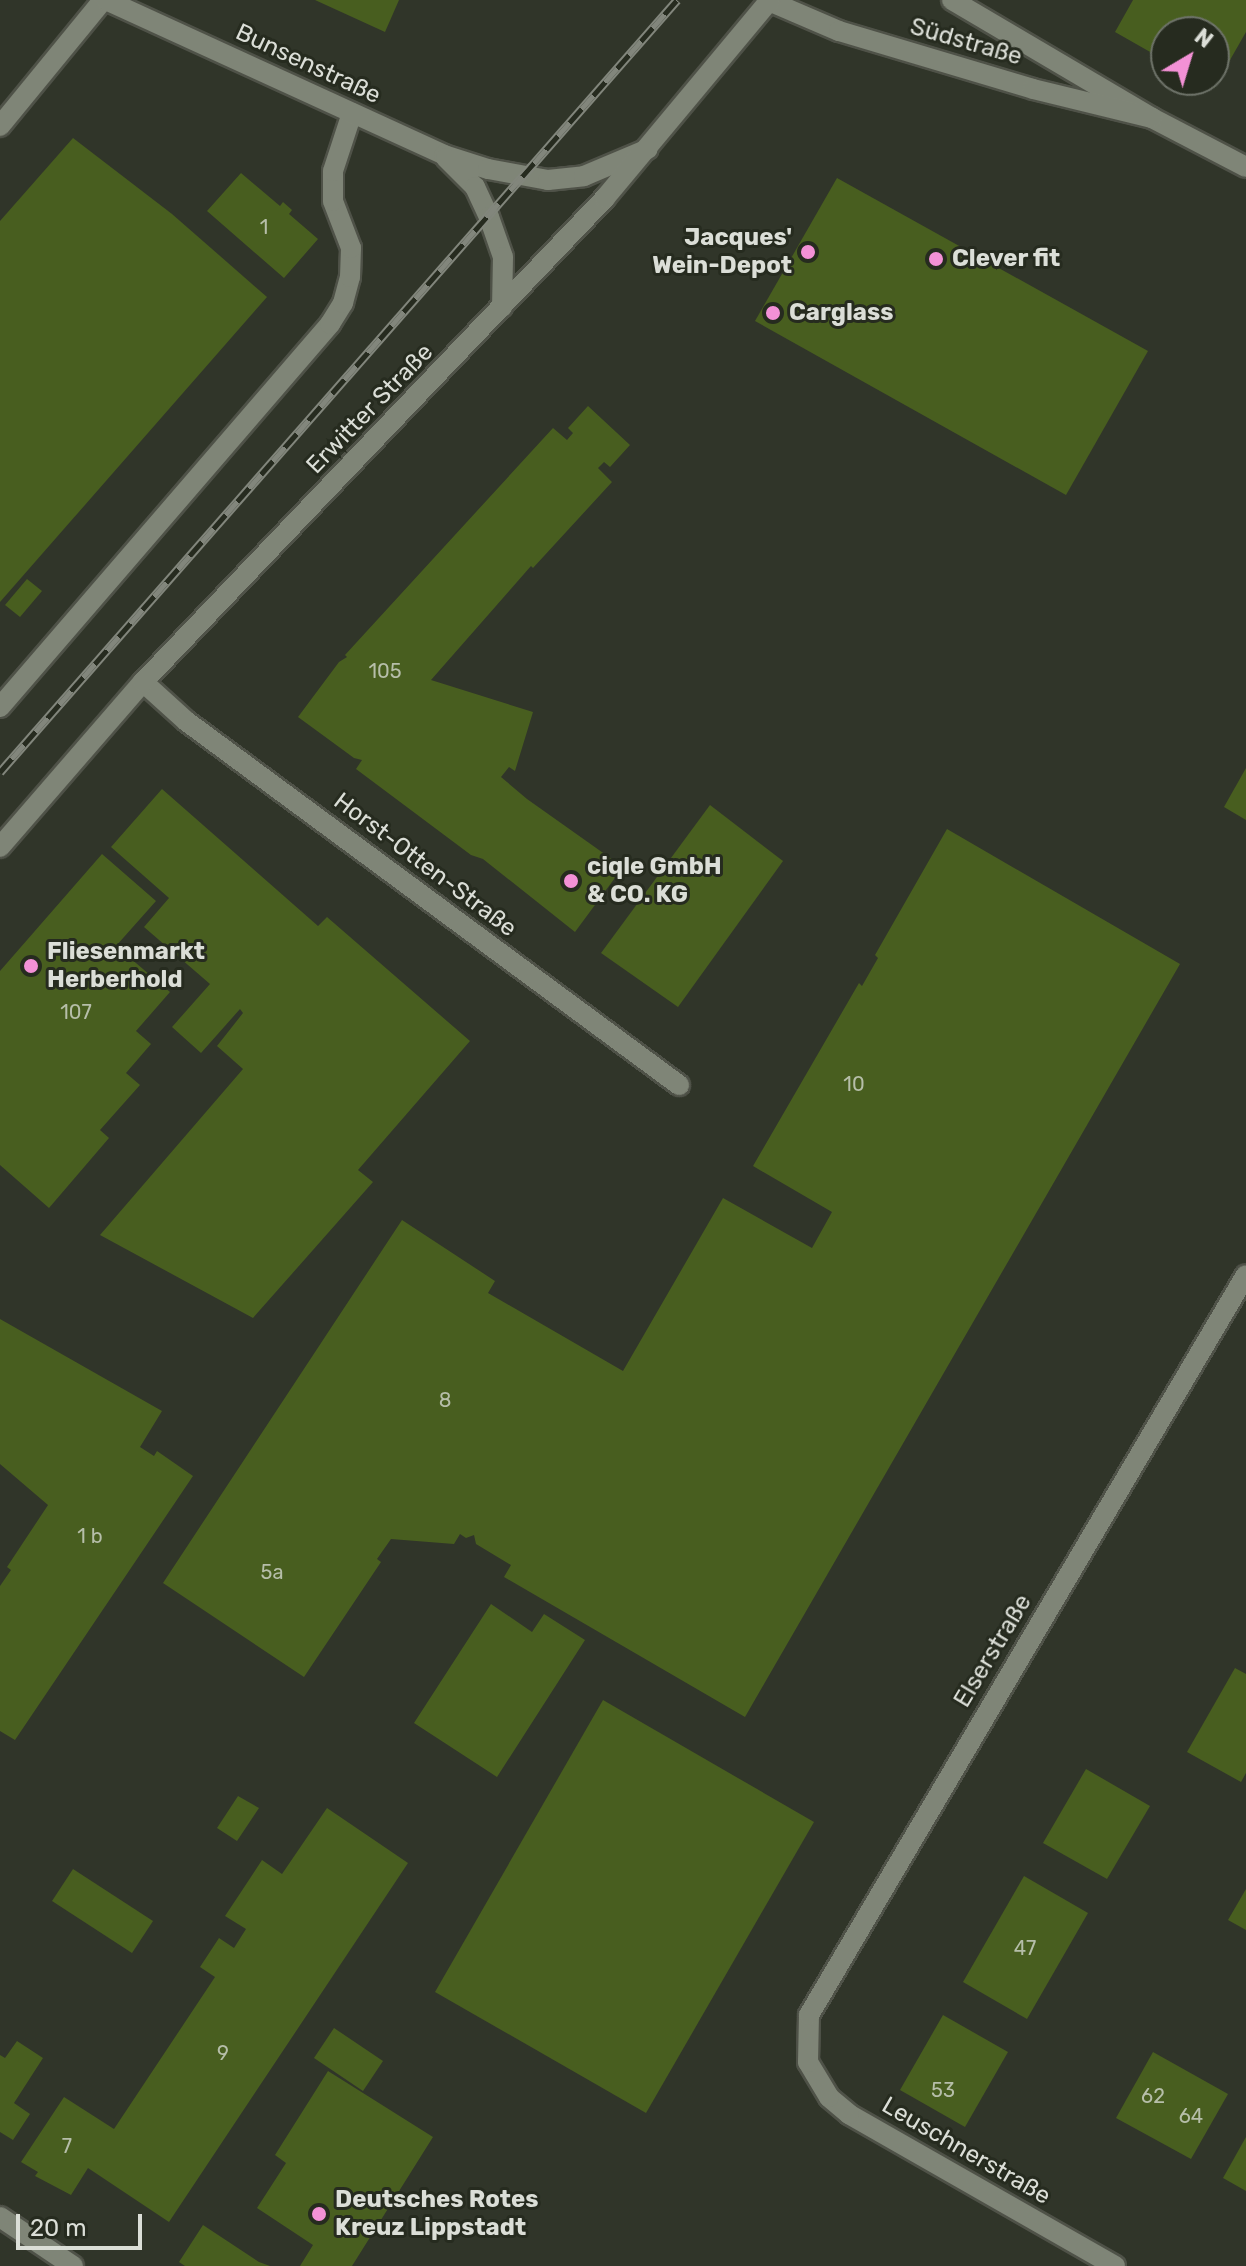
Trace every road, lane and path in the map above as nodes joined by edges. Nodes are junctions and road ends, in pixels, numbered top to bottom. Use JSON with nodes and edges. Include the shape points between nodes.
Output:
{"nodes":[{"id":1,"x":104,"y":0,"type":"edge"},
{"id":2,"x":952,"y":0,"type":"edge"},
{"id":3,"x":770,"y":1,"type":"edge"},
{"id":4,"x":352,"y":113,"type":"junction"},
{"id":5,"x":1152,"y":118,"type":"junction"},
{"id":6,"x":0,"y":126,"type":"edge"},
{"id":7,"x":648,"y":149,"type":"junction"},
{"id":8,"x":444,"y":155,"type":"junction"},
{"id":9,"x":1246,"y":167,"type":"edge"},
{"id":10,"x":502,"y":307,"type":"junction"},
{"id":11,"x":143,"y":682,"type":"junction"},
{"id":12,"x":0,"y":707,"type":"edge"},
{"id":13,"x":0,"y":847,"type":"edge"},
{"id":14,"x":679,"y":1085,"type":"dead end"},
{"id":15,"x":1246,"y":1275,"type":"edge"},
{"id":16,"x":808,"y":2062,"type":"joint"},
{"id":17,"x":0,"y":2217,"type":"edge"},
{"id":18,"x":73,"y":2266,"type":"edge"},
{"id":19,"x":1115,"y":2266,"type":"edge"}],
"edges":[{"from":1,"to":4,"type":"street","name":"Bunsenstraße"},
{"from":1,"to":6,"type":"street"},
{"from":2,"to":5,"type":"street","name":"Südstraße"},
{"from":3,"to":5,"type":"street","name":"Südstraße","via":[[839,31]]},
{"from":3,"to":7,"type":"street","name":"Erwitter Straße"},
{"from":4,"to":8,"type":"street","name":"Bunsenstraße"},
{"from":4,"to":12,"type":"street","via":[[333,171],[333,201],[351,248],[343,303]]},
{"from":5,"to":9,"type":"street","name":"Südstraße"},
{"from":7,"to":8,"type":"street","name":"Bunsenstraße","via":[[584,176],[548,180]]},
{"from":7,"to":10,"type":"street","name":"Erwitter Straße"},
{"from":8,"to":10,"type":"street","name":"Bunsenstraße","via":[[475,187],[489,217],[503,257]]},
{"from":10,"to":11,"type":"street","name":"Erwitter Straße"},
{"from":11,"to":13,"type":"street","name":"Erwitter Straße"},
{"from":11,"to":14,"type":"street","name":"Horst-Otten-Straße","via":[[186,721]]},
{"from":15,"to":16,"type":"street","name":"Elserstraße","via":[[809,2015]]},
{"from":16,"to":19,"type":"street","name":"Leuschnerstraße","via":[[829,2097],[849,2114]]},
{"from":17,"to":18,"type":"street"}]}
